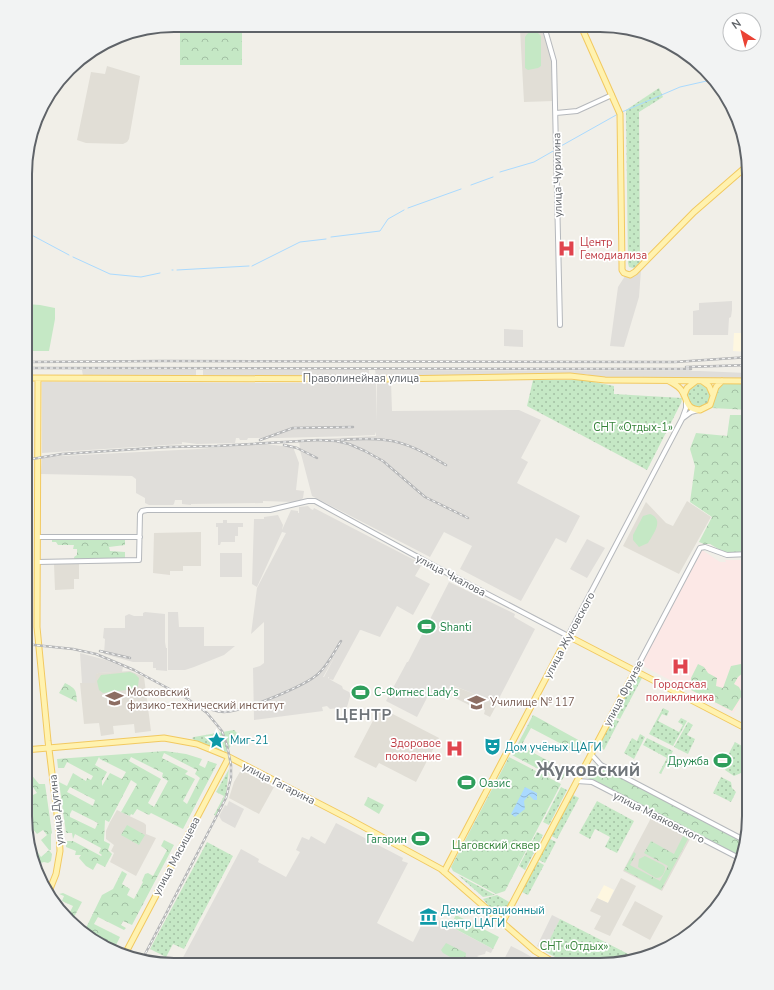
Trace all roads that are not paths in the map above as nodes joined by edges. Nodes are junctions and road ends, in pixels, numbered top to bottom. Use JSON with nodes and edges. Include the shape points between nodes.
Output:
{"nodes":[{"id":1,"x":546,"y":32,"type":"edge"},
{"id":2,"x":584,"y":32,"type":"edge"},
{"id":3,"x":612,"y":95,"type":"junction"},
{"id":4,"x":556,"y":114,"type":"junction"},
{"id":5,"x":742,"y":170,"type":"edge"},
{"id":6,"x":560,"y":325,"type":"dead end"},
{"id":7,"x":32,"y":378,"type":"edge"},
{"id":8,"x":38,"y":379,"type":"junction"},
{"id":9,"x":666,"y":380,"type":"junction"},
{"id":10,"x":699,"y":381,"type":"junction"},
{"id":11,"x":722,"y":381,"type":"junction"},
{"id":12,"x":742,"y":381,"type":"edge"},
{"id":13,"x":684,"y":395,"type":"junction"},
{"id":14,"x":713,"y":398,"type":"junction"},
{"id":15,"x":686,"y":401,"type":"junction"},
{"id":16,"x":700,"y":410,"type":"junction"},
{"id":17,"x":682,"y":420,"type":"junction"},
{"id":18,"x":37,"y":537,"type":"junction"},
{"id":19,"x":140,"y":537,"type":"junction"},
{"id":20,"x":742,"y":554,"type":"edge"},
{"id":21,"x":37,"y":562,"type":"junction"},
{"id":22,"x":568,"y":636,"type":"junction"},
{"id":23,"x":635,"y":671,"type":"junction"},
{"id":24,"x":742,"y":726,"type":"edge"},
{"id":25,"x":49,"y":748,"type":"junction"},
{"id":26,"x":32,"y":749,"type":"edge"},
{"id":27,"x":591,"y":754,"type":"junction"},
{"id":28,"x":229,"y":756,"type":"junction"},
{"id":29,"x":577,"y":780,"type":"junction"},
{"id":30,"x":740,"y":838,"type":"edge"},
{"id":31,"x":736,"y":856,"type":"edge"},
{"id":32,"x":444,"y":872,"type":"junction"},
{"id":33,"x":51,"y":887,"type":"edge"},
{"id":34,"x":502,"y":923,"type":"junction"},
{"id":35,"x":127,"y":950,"type":"edge"},
{"id":36,"x":545,"y":958,"type":"edge"}],
"edges":[{"from":1,"to":4,"type":"street","name":"улица Чурилина","via":[[554,61]]},
{"from":2,"to":3,"type":"main road"},
{"from":3,"to":4,"type":"street","via":[[577,111]]},
{"from":3,"to":5,"type":"main road","via":[[621,119],[624,273],[628,275],[635,272],[694,212]]},
{"from":4,"to":6,"type":"street","name":"улица Чурилина"},
{"from":7,"to":8,"type":"main road","name":"Праволинейная улица"},
{"from":8,"to":9,"type":"main road","name":"Праволинейная улица","via":[[394,379],[570,376],[605,380]]},
{"from":8,"to":18,"type":"main road","name":"улица Дугина"},
{"from":9,"to":10,"type":"main road","name":"Праволинейная улица"},
{"from":9,"to":13,"type":"main road","via":[[676,385]]},
{"from":10,"to":11,"type":"main road","name":"Праволинейная улица"},
{"from":10,"to":13,"type":"main road","via":[[687,388]]},
{"from":10,"to":14,"type":"main road","via":[[712,389]]},
{"from":11,"to":12,"type":"main road"},
{"from":11,"to":14,"type":"main road","via":[[716,387]]},
{"from":13,"to":15,"type":"main road"},
{"from":14,"to":16,"type":"main road","via":[[710,405]]},
{"from":15,"to":16,"type":"main road","via":[[690,407]]},
{"from":15,"to":17,"type":"street","name":"улица Жуковского"},
{"from":16,"to":17,"type":"street","via":[[691,412]]},
{"from":17,"to":22,"type":"street","name":"улица Жуковского"},
{"from":18,"to":19,"type":"street"},
{"from":18,"to":21,"type":"main road","name":"улица Дугина"},
{"from":19,"to":21,"type":"street","via":[[139,560]]},
{"from":19,"to":22,"type":"street","name":"улица Чкалова","via":[[139,517],[142,511],[270,510],[315,501]]},
{"from":20,"to":23,"type":"street","name":"улица Фрунзе","via":[[727,555],[705,547],[700,548]]},
{"from":21,"to":25,"type":"main road","name":"улица Дугина","via":[[37,627]]},
{"from":22,"to":23,"type":"main road","name":"улица Чкалова"},
{"from":22,"to":32,"type":"main road","name":"улица Жуковского"},
{"from":23,"to":24,"type":"main road","name":"улица Чкалова"},
{"from":23,"to":27,"type":"main road","name":"улица Фрунзе"},
{"from":25,"to":26,"type":"main road","name":"улица Гагарина"},
{"from":25,"to":28,"type":"main road","name":"улица Гагарина","via":[[164,738],[197,744]]},
{"from":25,"to":33,"type":"main road","name":"улица Дугина","via":[[60,830],[60,851]]},
{"from":27,"to":29,"type":"main road","name":"улица Фрунзе"},
{"from":27,"to":30,"type":"street","name":"улица Маяковского","via":[[601,765]]},
{"from":28,"to":32,"type":"main road","name":"улица Гагарина"},
{"from":28,"to":35,"type":"main road","name":"улица Мясищева"},
{"from":29,"to":31,"type":"street","name":"улица Маяковского","via":[[592,782]]},
{"from":29,"to":34,"type":"main road","name":"улица Фрунзе"},
{"from":32,"to":34,"type":"main road","name":"улица Гагарина"},
{"from":34,"to":36,"type":"main road","name":"улица Гагарина"}]}
